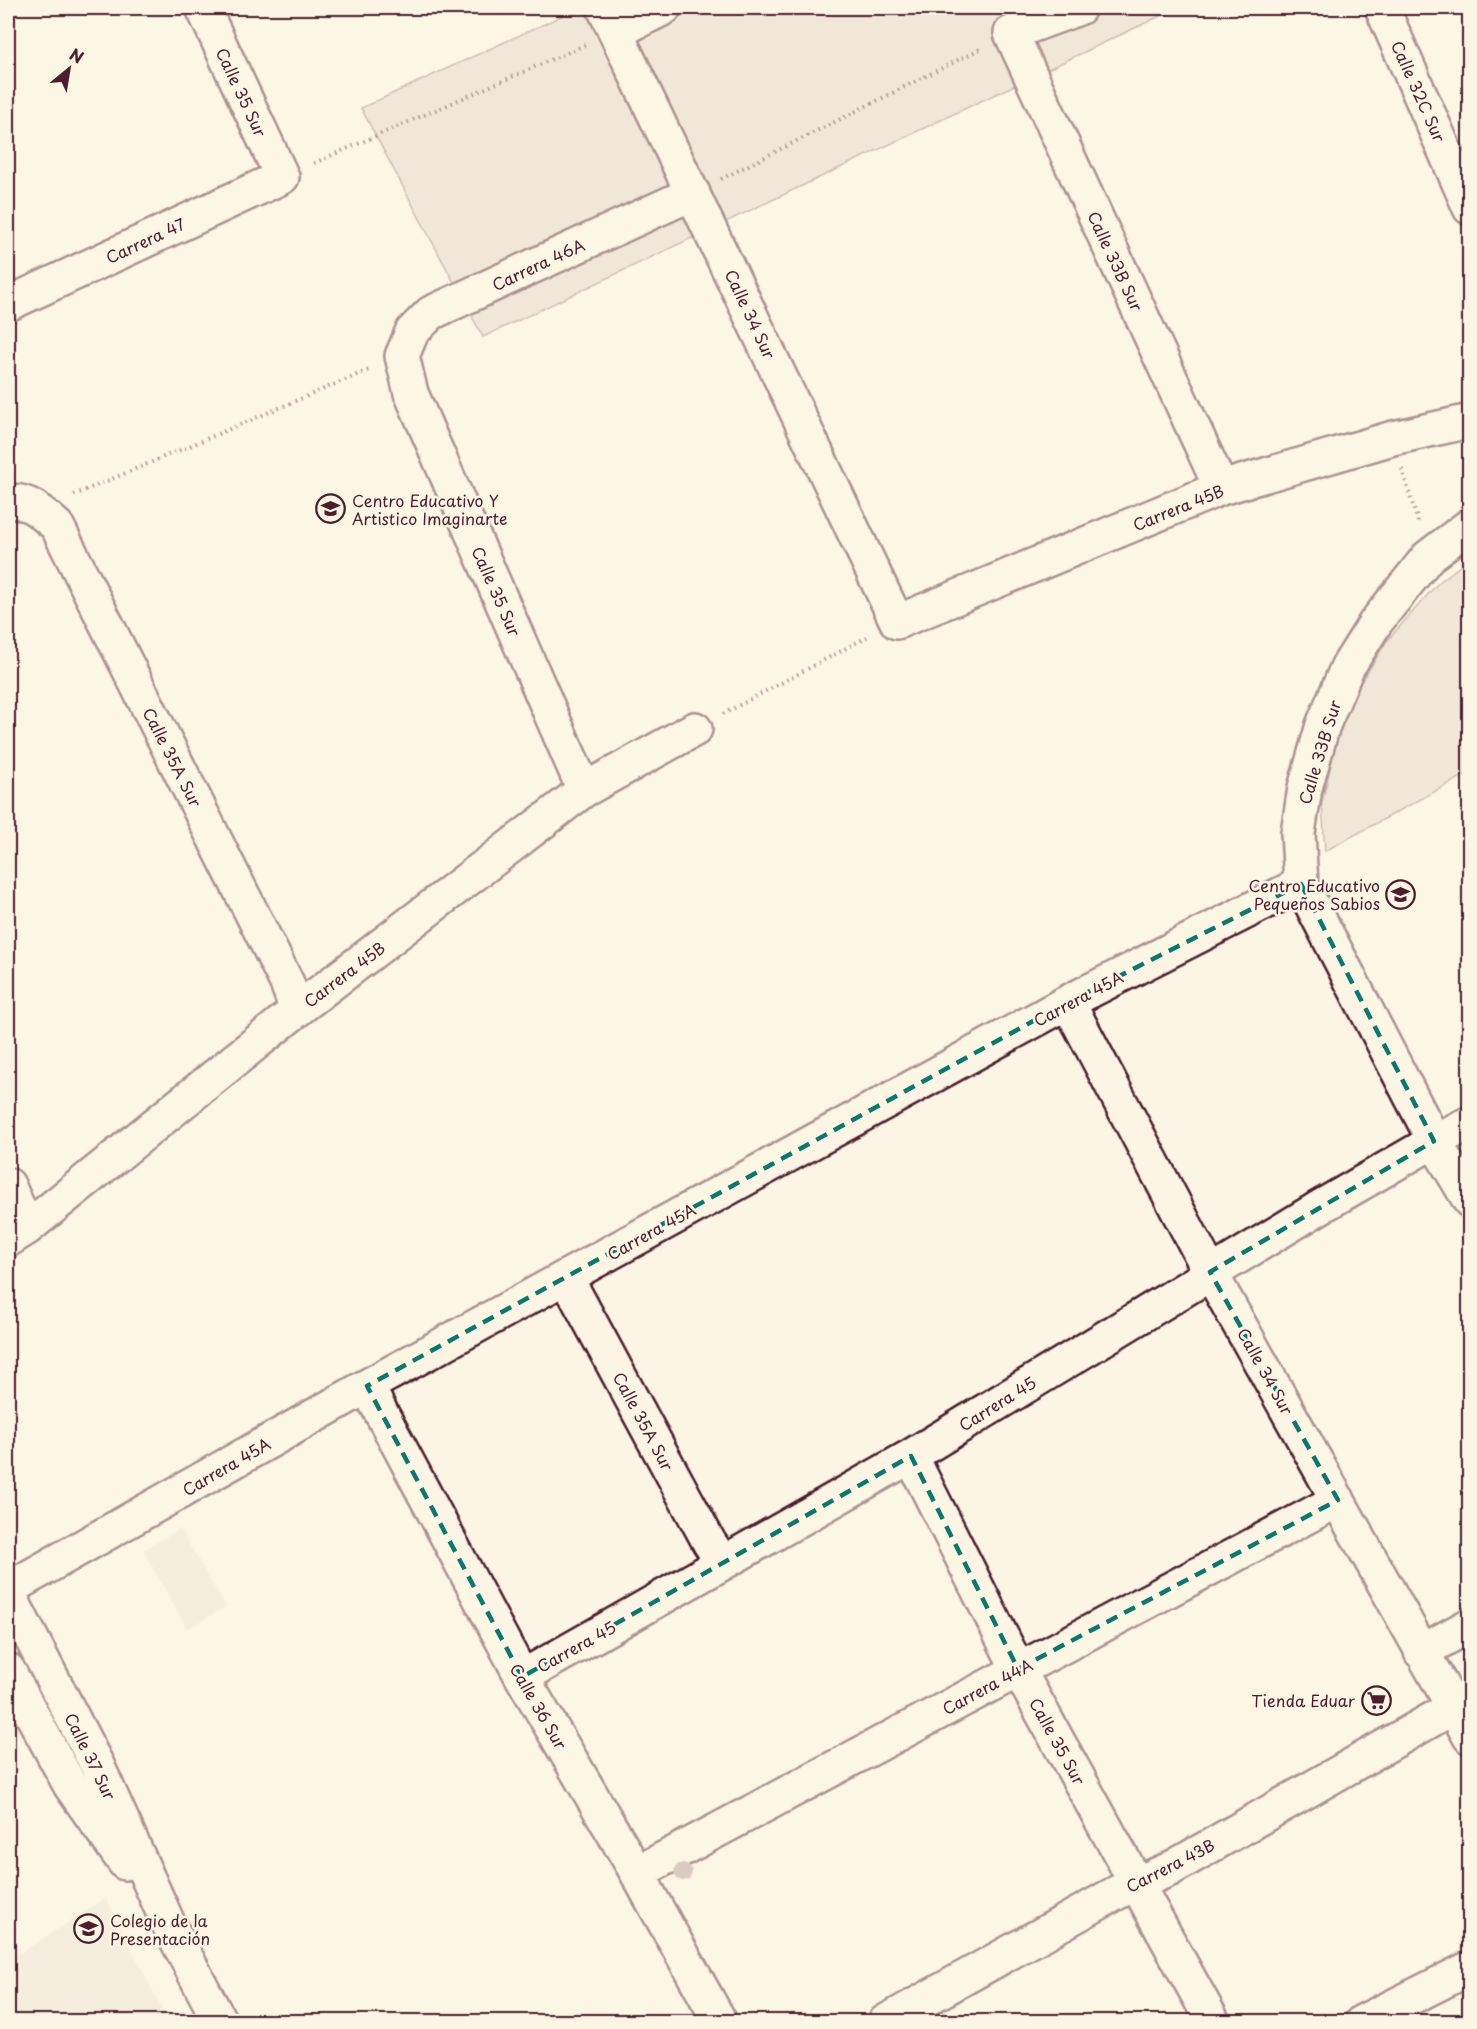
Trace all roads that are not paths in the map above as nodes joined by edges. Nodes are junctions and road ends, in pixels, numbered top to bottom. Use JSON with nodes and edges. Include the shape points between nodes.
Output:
{"nodes":[{"id":1,"x":203,"y":8,"type":"edge"},
{"id":2,"x":664,"y":8,"type":"edge"},
{"id":3,"x":1079,"y":8,"type":"edge"},
{"id":4,"x":1382,"y":8,"type":"edge"},
{"id":5,"x":610,"y":20,"type":"edge"},
{"id":6,"x":282,"y":177,"type":"joint"},
{"id":7,"x":693,"y":193,"type":"junction"},
{"id":8,"x":1470,"y":208,"type":"edge"},
{"id":9,"x":8,"y":304,"type":"edge"},
{"id":10,"x":402,"y":356,"type":"joint"},
{"id":11,"x":1470,"y":421,"type":"edge"},
{"id":12,"x":1221,"y":488,"type":"junction"},
{"id":13,"x":8,"y":502,"type":"edge"},
{"id":14,"x":1470,"y":525,"type":"edge"},
{"id":15,"x":897,"y":622,"type":"joint"},
{"id":16,"x":695,"y":729,"type":"road end"},
{"id":17,"x":584,"y":790,"type":"junction"},
{"id":18,"x":1301,"y":884,"type":"junction"},
{"id":19,"x":1068,"y":1002,"type":"junction"},
{"id":20,"x":297,"y":1010,"type":"junction"},
{"id":21,"x":1470,"y":1123,"type":"edge"},
{"id":22,"x":1434,"y":1141,"type":"junction"},
{"id":23,"x":8,"y":1185,"type":"edge"},
{"id":24,"x":1470,"y":1201,"type":"edge"},
{"id":25,"x":17,"y":1234,"type":"edge"},
{"id":26,"x":1210,"y":1272,"type":"junction"},
{"id":27,"x":566,"y":1277,"type":"junction"},
{"id":28,"x":366,"y":1386,"type":"junction"},
{"id":29,"x":912,"y":1456,"type":"junction"},
{"id":30,"x":1338,"y":1500,"type":"junction"},
{"id":31,"x":723,"y":1563,"type":"junction"},
{"id":32,"x":8,"y":1591,"type":"edge"},
{"id":33,"x":1470,"y":1625,"type":"edge"},
{"id":34,"x":1421,"y":1652,"type":"junction"},
{"id":35,"x":1018,"y":1669,"type":"junction"},
{"id":36,"x":8,"y":1670,"type":"edge"},
{"id":37,"x":522,"y":1677,"type":"junction"},
{"id":38,"x":1454,"y":1707,"type":"junction"},
{"id":39,"x":1470,"y":1737,"type":"edge"},
{"id":40,"x":637,"y":1873,"type":"junction"},
{"id":41,"x":1137,"y":1882,"type":"junction"},
{"id":42,"x":168,"y":1923,"type":"junction"},
{"id":43,"x":1470,"y":1968,"type":"edge"},
{"id":44,"x":220,"y":2022,"type":"edge"},
{"id":45,"x":720,"y":2022,"type":"edge"},
{"id":46,"x":885,"y":2022,"type":"edge"},
{"id":47,"x":1213,"y":2022,"type":"edge"},
{"id":48,"x":1362,"y":2022,"type":"edge"}],
"edges":[{"from":1,"to":6,"type":"street","name":"Calle 35 Sur"},
{"from":2,"to":5,"type":"street"},
{"from":3,"to":12,"type":"street","name":"Calle 33B Sur","via":[[1011,33]]},
{"from":4,"to":8,"type":"street","name":"Calle 32C Sur"},
{"from":5,"to":7,"type":"street","name":"Calle 34 Sur"},
{"from":6,"to":9,"type":"street","name":"Carrera 47"},
{"from":7,"to":10,"type":"street","name":"Carrera 46A","via":[[431,313],[412,332]]},
{"from":7,"to":15,"type":"street","name":"Calle 34 Sur"},
{"from":10,"to":17,"type":"street","name":"Calle 35 Sur","via":[[411,393]]},
{"from":11,"to":12,"type":"street","name":"Carrera 45B","via":[[1393,438]]},
{"from":12,"to":15,"type":"street","name":"Carrera 45B"},
{"from":13,"to":20,"type":"street","name":"Calle 35A Sur","via":[[16,500],[39,510],[57,526],[287,983]]},
{"from":14,"to":18,"type":"street","name":"Calle 33B Sur","via":[[1428,557],[1376,622],[1347,668],[1323,725],[1305,788],[1298,833]]},
{"from":16,"to":17,"type":"street","name":"Carrera 45B"},
{"from":17,"to":20,"type":"street","name":"Carrera 45B"},
{"from":18,"to":19,"type":"street","name":"Carrera 45A"},
{"from":18,"to":22,"type":"street","name":"Calle 33B Sur"},
{"from":19,"to":26,"type":"street","name":"Calle 34 Sur"},
{"from":19,"to":27,"type":"street","name":"Carrera 45A"},
{"from":20,"to":25,"type":"street","name":"Carrera 45B"},
{"from":21,"to":22,"type":"street","name":"Carrera 45"},
{"from":22,"to":24,"type":"street","name":"Calle 33B Sur"},
{"from":22,"to":26,"type":"street","name":"Carrera 45"},
{"from":23,"to":25,"type":"street"},
{"from":26,"to":29,"type":"street","name":"Carrera 45"},
{"from":26,"to":30,"type":"street","name":"Calle 34 Sur"},
{"from":27,"to":28,"type":"street","name":"Carrera 45A"},
{"from":27,"to":31,"type":"street","name":"Calle 35A Sur"},
{"from":28,"to":32,"type":"street","name":"Carrera 45A"},
{"from":28,"to":37,"type":"street","name":"Calle 36 Sur"},
{"from":29,"to":31,"type":"street","name":"Carrera 45"},
{"from":29,"to":35,"type":"street","name":"Calle 35 Sur"},
{"from":30,"to":34,"type":"street","name":"Calle 34 Sur"},
{"from":30,"to":35,"type":"street","name":"Carrera 44A"},
{"from":31,"to":37,"type":"street","name":"Carrera 45"},
{"from":32,"to":42,"type":"street","name":"Calle 37 Sur","via":[[98,1767]]},
{"from":33,"to":34,"type":"street"},
{"from":34,"to":38,"type":"street","name":"Calle 34 Sur"},
{"from":35,"to":40,"type":"street","name":"Carrera 44A"},
{"from":35,"to":41,"type":"street","name":"Calle 35 Sur"},
{"from":36,"to":42,"type":"street","name":"Calle 37 Sur","via":[[70,1785]]},
{"from":37,"to":40,"type":"street","name":"Calle 36 Sur"},
{"from":38,"to":39,"type":"street","name":"Calle 34 Sur"},
{"from":38,"to":41,"type":"street","name":"Carrera 43B","via":[[1170,1869]]},
{"from":40,"to":45,"type":"street","name":"Calle 36 Sur"},
{"from":41,"to":46,"type":"street","name":"Carrera 43B"},
{"from":41,"to":47,"type":"street","name":"Calle 35 Sur"},
{"from":42,"to":44,"type":"street","name":"Calle 37 Sur"},
{"from":43,"to":48,"type":"street"}]}
